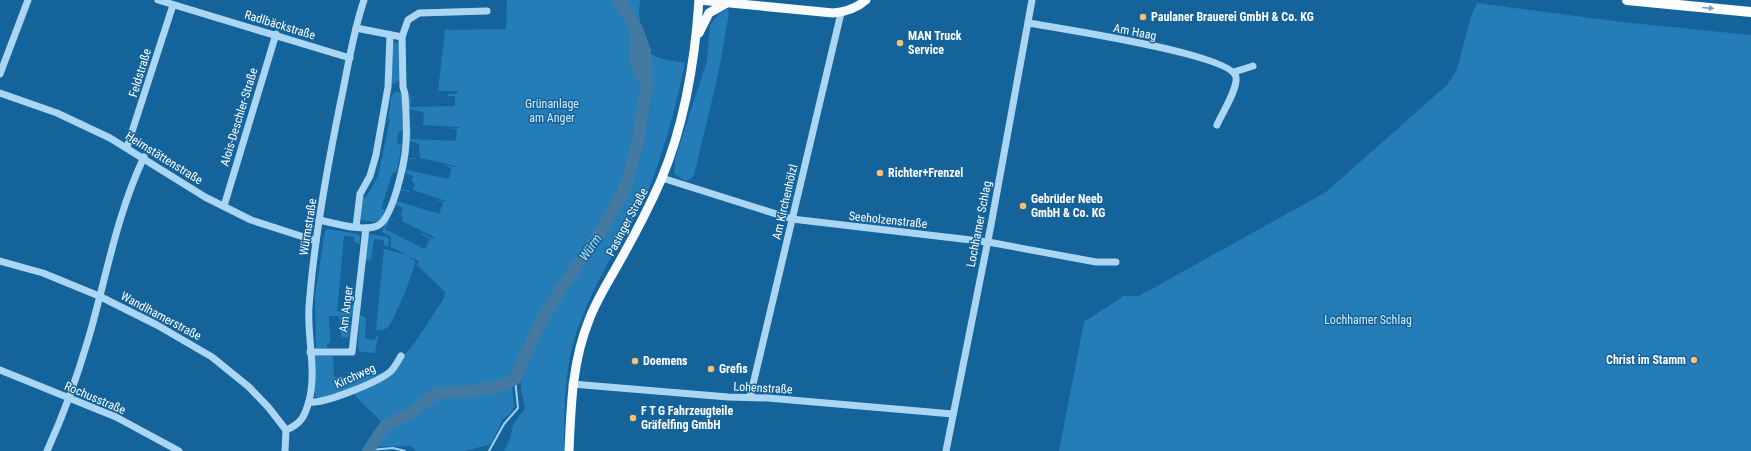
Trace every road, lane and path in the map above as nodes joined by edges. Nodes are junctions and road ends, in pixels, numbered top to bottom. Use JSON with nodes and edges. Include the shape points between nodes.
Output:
{"nodes":[{"id":1,"x":26,"y":0,"type":"edge"},
{"id":2,"x":158,"y":0,"type":"edge"},
{"id":3,"x":364,"y":0,"type":"edge"},
{"id":4,"x":699,"y":0,"type":"edge"},
{"id":5,"x":866,"y":0,"type":"edge"},
{"id":6,"x":1032,"y":0,"type":"edge"},
{"id":7,"x":1628,"y":0,"type":"edge"},
{"id":8,"x":727,"y":3,"type":"junction"},
{"id":9,"x":173,"y":5,"type":"junction"},
{"id":10,"x":487,"y":11,"type":"dead end"},
{"id":11,"x":1751,"y":12,"type":"edge"},
{"id":12,"x":841,"y":13,"type":"junction"},
{"id":13,"x":1029,"y":23,"type":"junction"},
{"id":14,"x":356,"y":28,"type":"junction"},
{"id":15,"x":276,"y":34,"type":"junction"},
{"id":16,"x":390,"y":35,"type":"junction"},
{"id":17,"x":402,"y":37,"type":"junction"},
{"id":18,"x":696,"y":38,"type":"junction"},
{"id":19,"x":350,"y":58,"type":"junction"},
{"id":20,"x":1253,"y":66,"type":"dead end"},
{"id":21,"x":1234,"y":72,"type":"junction"},
{"id":22,"x":0,"y":74,"type":"edge"},
{"id":23,"x":388,"y":87,"type":"junction"},
{"id":24,"x":403,"y":87,"type":"junction"},
{"id":25,"x":0,"y":93,"type":"edge"},
{"id":26,"x":1217,"y":125,"type":"dead end"},
{"id":27,"x":127,"y":147,"type":"junction"},
{"id":28,"x":144,"y":158,"type":"junction"},
{"id":29,"x":662,"y":178,"type":"junction"},
{"id":30,"x":224,"y":206,"type":"junction"},
{"id":31,"x":792,"y":219,"type":"junction"},
{"id":32,"x":319,"y":220,"type":"junction"},
{"id":33,"x":356,"y":227,"type":"junction"},
{"id":34,"x":366,"y":228,"type":"junction"},
{"id":35,"x":316,"y":241,"type":"junction"},
{"id":36,"x":988,"y":242,"type":"junction"},
{"id":37,"x":0,"y":261,"type":"edge"},
{"id":38,"x":1116,"y":262,"type":"dead end"},
{"id":39,"x":99,"y":296,"type":"junction"},
{"id":40,"x":310,"y":352,"type":"junction"},
{"id":41,"x":402,"y":356,"type":"dead end"},
{"id":42,"x":0,"y":370,"type":"edge"},
{"id":43,"x":572,"y":384,"type":"junction"},
{"id":44,"x":750,"y":397,"type":"junction"},
{"id":45,"x":68,"y":398,"type":"junction"},
{"id":46,"x":309,"y":402,"type":"junction"},
{"id":47,"x":953,"y":414,"type":"junction"},
{"id":48,"x":286,"y":430,"type":"junction"},
{"id":49,"x":47,"y":451,"type":"edge"},
{"id":50,"x":179,"y":451,"type":"edge"},
{"id":51,"x":285,"y":451,"type":"edge"},
{"id":52,"x":569,"y":451,"type":"edge"},
{"id":53,"x":946,"y":451,"type":"edge"}],
"edges":[{"from":1,"to":22,"type":"street"},
{"from":2,"to":9,"type":"street","name":"Radlbäckstraße"},
{"from":3,"to":14,"type":"street","name":"Würmstraße"},
{"from":4,"to":8,"type":"main road"},
{"from":4,"to":18,"type":"main road","name":"Pasinger Straße"},
{"from":5,"to":12,"type":"main road"},
{"from":6,"to":13,"type":"street","name":"Lochhamer Schlag"},
{"from":7,"to":11,"type":"highway","one_way":true},
{"from":8,"to":12,"type":"main road"},
{"from":8,"to":18,"type":"main road","via":[[709,14]]},
{"from":9,"to":15,"type":"street","name":"Radlbäckstraße"},
{"from":9,"to":27,"type":"street","name":"Feldstraße"},
{"from":10,"to":17,"type":"street","via":[[419,13],[408,20]]},
{"from":12,"to":31,"type":"street","name":"Am Kirchenhölzl"},
{"from":13,"to":21,"type":"street","name":"Am Haag","via":[[1182,52],[1217,63]]},
{"from":13,"to":36,"type":"street","name":"Lochhamer Schlag"},
{"from":14,"to":16,"type":"street"},
{"from":14,"to":19,"type":"street","name":"Würmstraße"},
{"from":15,"to":19,"type":"street","name":"Radlbäckstraße"},
{"from":15,"to":30,"type":"street","name":"Alois-Deschler-Straße"},
{"from":16,"to":17,"type":"street"},
{"from":16,"to":23,"type":"street"},
{"from":17,"to":24,"type":"street"},
{"from":18,"to":29,"type":"main road","name":"Pasinger Straße","via":[[690,86]]},
{"from":19,"to":32,"type":"street","name":"Würmstraße"},
{"from":20,"to":21,"type":"street"},
{"from":21,"to":26,"type":"street","via":[[1235,87]]},
{"from":23,"to":24,"type":"street"},
{"from":23,"to":33,"type":"street","via":[[376,155],[370,176],[360,194]]},
{"from":24,"to":34,"type":"street","via":[[406,143],[397,186],[385,220],[375,227]]},
{"from":25,"to":27,"type":"street","name":"Heimstättenstraße","via":[[57,113]]},
{"from":27,"to":28,"type":"street","name":"Heimstättenstraße"},
{"from":28,"to":30,"type":"street","name":"Heimstättenstraße","via":[[205,197]]},
{"from":28,"to":39,"type":"street","via":[[128,192]]},
{"from":29,"to":31,"type":"street","name":"Seeholzenstraße"},
{"from":29,"to":43,"type":"main road","name":"Pasinger Straße","via":[[646,215],[596,302],[576,359]]},
{"from":30,"to":35,"type":"street","name":"Heimstättenstraße","via":[[251,220]]},
{"from":31,"to":36,"type":"street","name":"Seeholzenstraße"},
{"from":31,"to":44,"type":"street","name":"Am Kirchenhölzl"},
{"from":32,"to":33,"type":"street"},
{"from":32,"to":35,"type":"street","name":"Würmstraße"},
{"from":33,"to":34,"type":"street"},
{"from":34,"to":40,"type":"street","name":"Am Anger","via":[[352,352]]},
{"from":35,"to":40,"type":"street","name":"Würmstraße","via":[[309,307]]},
{"from":36,"to":38,"type":"street","name":"Seeholzenstraße","via":[[1096,262]]},
{"from":36,"to":47,"type":"street","name":"Lochhamer Schlag"},
{"from":37,"to":39,"type":"street","name":"Wandlhamerstraße","via":[[43,273]]},
{"from":39,"to":45,"type":"street","via":[[84,353]]},
{"from":39,"to":48,"type":"street","name":"Wandlhamerstraße","via":[[157,325],[212,357],[249,387]]},
{"from":40,"to":46,"type":"street","name":"Würmstraße"},
{"from":41,"to":46,"type":"street","name":"Kirchweg","via":[[390,372],[372,382],[351,392],[315,403]]},
{"from":42,"to":45,"type":"street","name":"Rochusstraße"},
{"from":43,"to":44,"type":"street","name":"Lohenstraße"},
{"from":43,"to":52,"type":"main road","name":"Pasinger Straße"},
{"from":44,"to":47,"type":"street","name":"Lohenstraße"},
{"from":45,"to":49,"type":"street"},
{"from":45,"to":50,"type":"street","name":"Rochusstraße","via":[[116,417]]},
{"from":46,"to":48,"type":"street","name":"Würmstraße","via":[[303,419]]},
{"from":47,"to":53,"type":"street","name":"Lochhamer Schlag"},
{"from":48,"to":51,"type":"street"}]}
